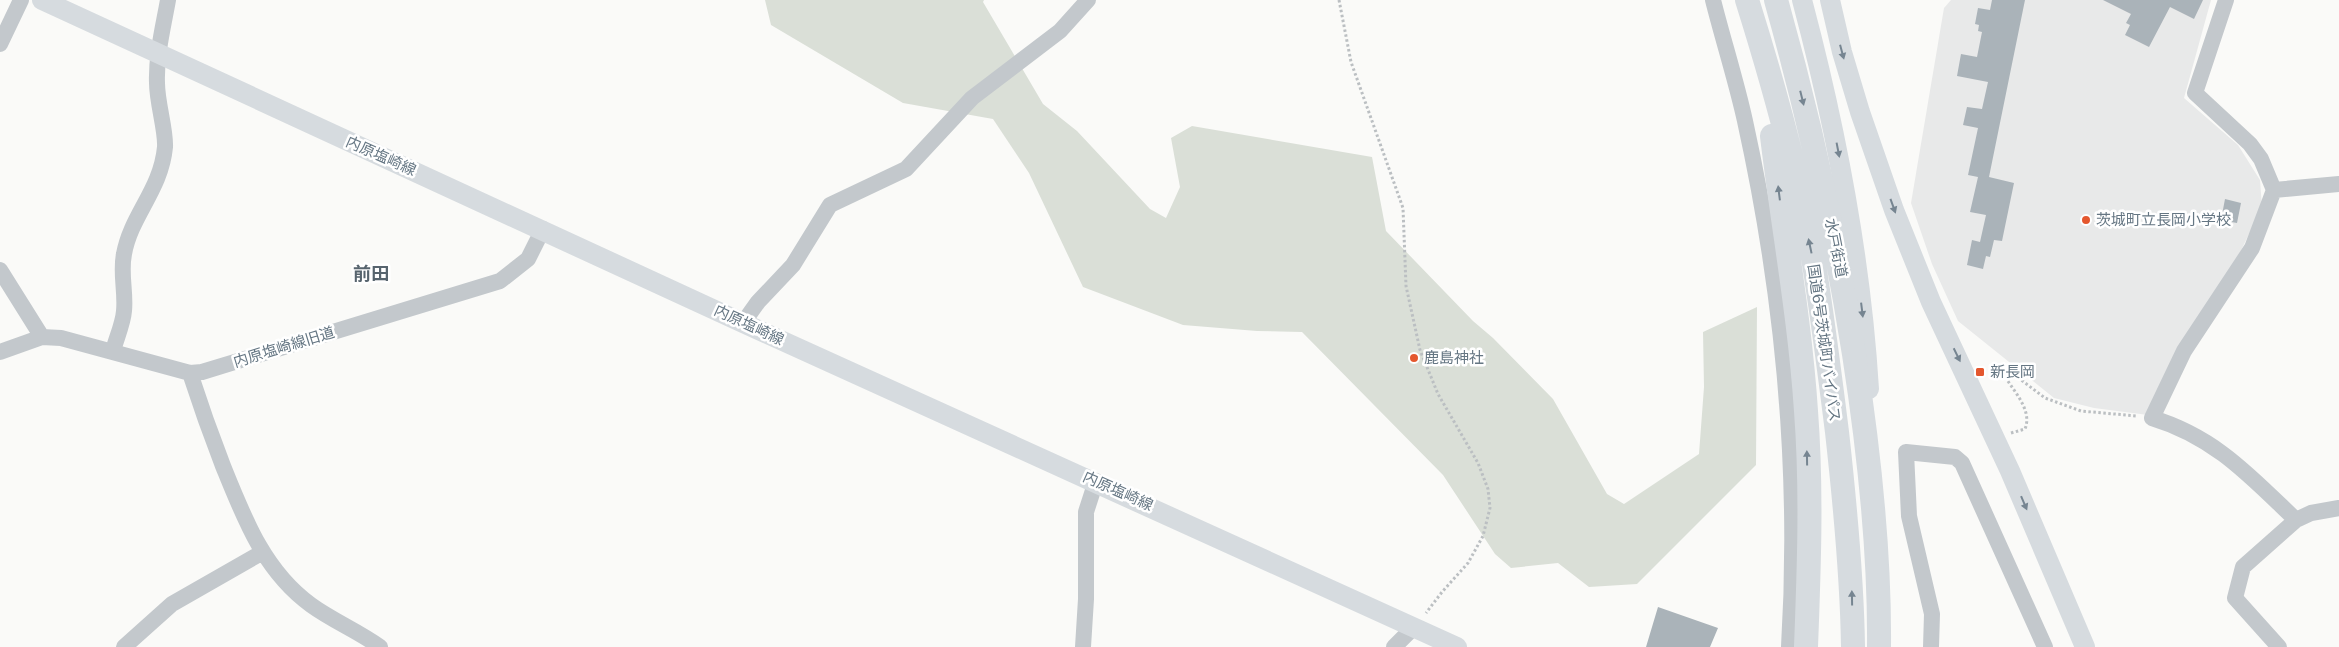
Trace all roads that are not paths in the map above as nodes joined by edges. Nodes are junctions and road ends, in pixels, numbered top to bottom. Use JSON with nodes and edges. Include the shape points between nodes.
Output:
{"nodes":[{"id":1,"x":21,"y":0,"type":"edge"},
{"id":2,"x":42,"y":0,"type":"edge"},
{"id":3,"x":168,"y":0,"type":"edge"},
{"id":4,"x":1088,"y":0,"type":"edge"},
{"id":5,"x":1713,"y":0,"type":"edge"},
{"id":6,"x":1747,"y":0,"type":"edge"},
{"id":7,"x":1776,"y":0,"type":"edge"},
{"id":8,"x":1802,"y":0,"type":"edge"},
{"id":9,"x":2226,"y":0,"type":"edge"},
{"id":10,"x":1830,"y":1,"type":"edge"},
{"id":11,"x":0,"y":44,"type":"edge"},
{"id":12,"x":1761,"y":45,"type":"junction"},
{"id":13,"x":158,"y":54,"type":"junction"},
{"id":14,"x":2339,"y":184,"type":"edge"},
{"id":15,"x":2274,"y":190,"type":"junction"},
{"id":16,"x":542,"y":229,"type":"junction"},
{"id":17,"x":0,"y":270,"type":"edge"},
{"id":18,"x":743,"y":322,"type":"junction"},
{"id":19,"x":42,"y":337,"type":"junction"},
{"id":20,"x":113,"y":351,"type":"junction"},
{"id":21,"x":0,"y":352,"type":"edge"},
{"id":22,"x":190,"y":373,"type":"junction"},
{"id":23,"x":1096,"y":482,"type":"junction"},
{"id":24,"x":1874,"y":500,"type":"junction"},
{"id":25,"x":2339,"y":508,"type":"edge"},
{"id":26,"x":2296,"y":520,"type":"junction"},
{"id":27,"x":263,"y":552,"type":"junction"},
{"id":28,"x":1414,"y":627,"type":"junction"},
{"id":29,"x":124,"y":647,"type":"edge"},
{"id":30,"x":380,"y":647,"type":"edge"},
{"id":31,"x":1083,"y":647,"type":"edge"},
{"id":32,"x":1394,"y":647,"type":"edge"},
{"id":33,"x":1457,"y":647,"type":"edge"},
{"id":34,"x":1789,"y":647,"type":"edge"},
{"id":35,"x":1806,"y":647,"type":"edge"},
{"id":36,"x":1853,"y":647,"type":"edge"},
{"id":37,"x":1879,"y":647,"type":"edge"},
{"id":38,"x":1931,"y":647,"type":"edge"},
{"id":39,"x":2045,"y":647,"type":"edge"},
{"id":40,"x":2085,"y":647,"type":"edge"},
{"id":41,"x":2279,"y":647,"type":"edge"}],
"edges":[{"from":1,"to":11,"type":"street"},
{"from":2,"to":13,"type":"main road","name":"内原塩崎線"},
{"from":3,"to":13,"type":"street"},
{"from":4,"to":18,"type":"street","via":[[1060,31],[972,98],[906,168],[830,205],[793,265]]},
{"from":5,"to":34,"type":"street","via":[[1744,120],[1765,222],[1784,353],[1794,514]]},
{"from":6,"to":12,"type":"highway"},
{"from":7,"to":24,"type":"highway","name":"水戸街道","one_way":true,"via":[[1814,144],[1841,270]]},
{"from":8,"to":24,"type":"main road","one_way":true,"via":[[1826,91],[1847,195],[1866,344]]},
{"from":9,"to":15,"type":"street","via":[[2195,93],[2250,144],[2261,159]]},
{"from":10,"to":40,"type":"main road","one_way":true,"via":[[1860,112],[1894,210],[1931,302],[2010,471]]},
{"from":35,"to":12,"type":"highway","one_way":true,"via":[[1809,568],[1806,412]]},
{"from":36,"to":12,"type":"highway","name":"国道6号茨城町バイパス","one_way":true,"via":[[1853,594],[1846,514],[1814,262]]},
{"from":13,"to":16,"type":"main road","name":"内原塩崎線"},
{"from":13,"to":20,"type":"street","via":[[158,107],[165,144],[163,164],[124,253],[124,312]]},
{"from":14,"to":15,"type":"street"},
{"from":15,"to":26,"type":"street","via":[[2252,248],[2184,351],[2152,418],[2214,446],[2248,472]]},
{"from":16,"to":18,"type":"main road","name":"内原塩崎線"},
{"from":16,"to":22,"type":"street","name":"内原塩崎線旧道","via":[[528,258],[500,282]]},
{"from":17,"to":19,"type":"street"},
{"from":18,"to":23,"type":"main road","name":"内原塩崎線"},
{"from":19,"to":20,"type":"street","name":"内原塩崎線旧道","via":[[61,338]]},
{"from":19,"to":21,"type":"street","name":"内原塩崎線旧道"},
{"from":20,"to":22,"type":"street","name":"内原塩崎線旧道"},
{"from":22,"to":27,"type":"street","via":[[243,516]]},
{"from":23,"to":28,"type":"main road","name":"内原塩崎線"},
{"from":23,"to":31,"type":"street","via":[[1086,512]]},
{"from":24,"to":37,"type":"highway"},
{"from":25,"to":26,"type":"street","via":[[2311,512]]},
{"from":26,"to":41,"type":"street","via":[[2243,567],[2236,598]]},
{"from":27,"to":29,"type":"street","via":[[172,604]]},
{"from":27,"to":30,"type":"street","via":[[280,575],[311,605]]},
{"from":28,"to":32,"type":"street"},
{"from":28,"to":33,"type":"main road","name":"内原塩崎線"},
{"from":38,"to":39,"type":"street","via":[[1932,614],[1908,516],[1906,452],[1955,457],[1962,463]]}]}
